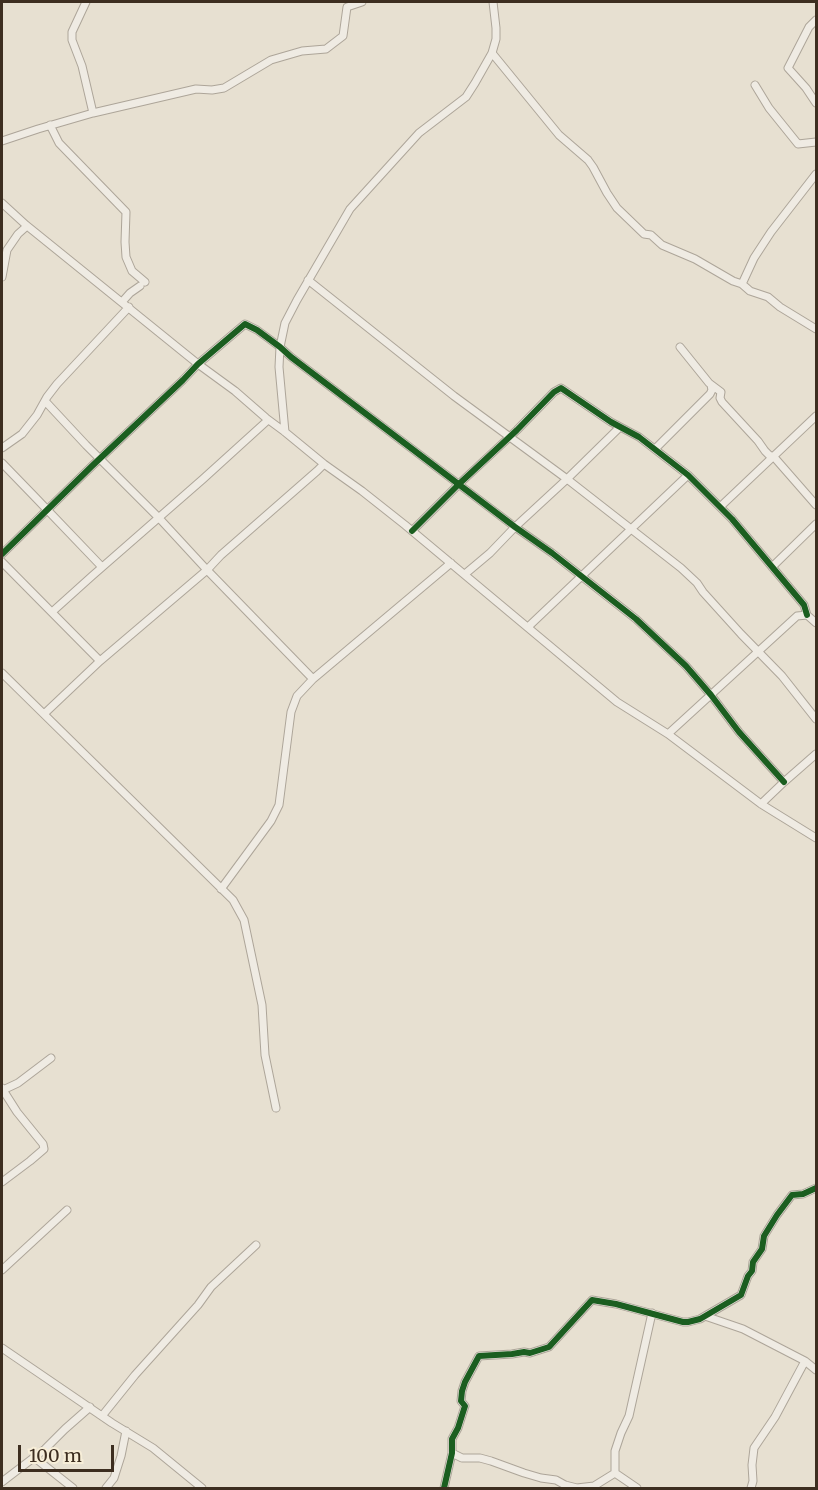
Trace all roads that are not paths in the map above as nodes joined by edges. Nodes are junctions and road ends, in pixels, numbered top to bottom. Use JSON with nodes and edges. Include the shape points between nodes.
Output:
{"nodes":[{"id":1,"x":86,"y":2,"type":"edge"},
{"id":2,"x":362,"y":2,"type":"edge"},
{"id":3,"x":493,"y":2,"type":"edge"},
{"id":4,"x":816,"y":18,"type":"edge"},
{"id":5,"x":492,"y":53,"type":"junction"},
{"id":6,"x":755,"y":85,"type":"dead end"},
{"id":7,"x":816,"y":103,"type":"edge"},
{"id":8,"x":93,"y":113,"type":"junction"},
{"id":9,"x":50,"y":125,"type":"junction"},
{"id":10,"x":2,"y":141,"type":"edge"},
{"id":11,"x":816,"y":142,"type":"edge"},
{"id":12,"x":816,"y":174,"type":"edge"},
{"id":13,"x":2,"y":203,"type":"edge"},
{"id":14,"x":27,"y":226,"type":"junction"},
{"id":15,"x":2,"y":277,"type":"edge"},
{"id":16,"x":308,"y":280,"type":"junction"},
{"id":17,"x":742,"y":284,"type":"junction"},
{"id":18,"x":122,"y":302,"type":"junction"},
{"id":19,"x":129,"y":307,"type":"junction"},
{"id":20,"x":816,"y":329,"type":"edge"},
{"id":21,"x":280,"y":347,"type":"junction"},
{"id":22,"x":680,"y":347,"type":"dead end"},
{"id":23,"x":198,"y":364,"type":"junction"},
{"id":24,"x":711,"y":385,"type":"junction"},
{"id":25,"x":45,"y":401,"type":"junction"},
{"id":26,"x":816,"y":416,"type":"edge"},
{"id":27,"x":268,"y":420,"type":"junction"},
{"id":28,"x":620,"y":427,"type":"junction"},
{"id":29,"x":285,"y":432,"type":"junction"},
{"id":30,"x":510,"y":436,"type":"junction"},
{"id":31,"x":2,"y":448,"type":"edge"},
{"id":32,"x":655,"y":449,"type":"junction"},
{"id":33,"x":774,"y":457,"type":"junction"},
{"id":34,"x":100,"y":459,"type":"junction"},
{"id":35,"x":2,"y":463,"type":"edge"},
{"id":36,"x":324,"y":464,"type":"junction"},
{"id":37,"x":688,"y":475,"type":"junction"},
{"id":38,"x":567,"y":479,"type":"junction"},
{"id":39,"x":459,"y":484,"type":"junction"},
{"id":40,"x":816,"y":505,"type":"edge"},
{"id":41,"x":720,"y":507,"type":"junction"},
{"id":42,"x":47,"y":510,"type":"junction"},
{"id":43,"x":159,"y":518,"type":"junction"},
{"id":44,"x":816,"y":524,"type":"edge"},
{"id":45,"x":515,"y":527,"type":"junction"},
{"id":46,"x":631,"y":529,"type":"junction"},
{"id":47,"x":412,"y":531,"type":"junction"},
{"id":48,"x":2,"y":555,"type":"edge"},
{"id":49,"x":2,"y":562,"type":"edge"},
{"id":50,"x":451,"y":563,"type":"junction"},
{"id":51,"x":102,"y":567,"type":"junction"},
{"id":52,"x":772,"y":567,"type":"junction"},
{"id":53,"x":207,"y":570,"type":"junction"},
{"id":54,"x":465,"y":574,"type":"junction"},
{"id":55,"x":581,"y":576,"type":"junction"},
{"id":56,"x":52,"y":612,"type":"junction"},
{"id":57,"x":807,"y":615,"type":"junction"},
{"id":58,"x":816,"y":623,"type":"edge"},
{"id":59,"x":528,"y":627,"type":"junction"},
{"id":60,"x":759,"y":652,"type":"junction"},
{"id":61,"x":100,"y":661,"type":"junction"},
{"id":62,"x":2,"y":673,"type":"edge"},
{"id":63,"x":313,"y":678,"type":"junction"},
{"id":64,"x":711,"y":695,"type":"junction"},
{"id":65,"x":44,"y":714,"type":"junction"},
{"id":66,"x":816,"y":719,"type":"edge"},
{"id":67,"x":668,"y":734,"type":"junction"},
{"id":68,"x":816,"y":754,"type":"edge"},
{"id":69,"x":784,"y":782,"type":"junction"},
{"id":70,"x":761,"y":804,"type":"junction"},
{"id":71,"x":816,"y":838,"type":"edge"},
{"id":72,"x":221,"y":889,"type":"junction"},
{"id":73,"x":51,"y":1058,"type":"dead end"},
{"id":74,"x":2,"y":1090,"type":"edge"},
{"id":75,"x":276,"y":1108,"type":"dead end"},
{"id":76,"x":2,"y":1182,"type":"edge"},
{"id":77,"x":816,"y":1188,"type":"edge"},
{"id":78,"x":67,"y":1210,"type":"dead end"},
{"id":79,"x":256,"y":1245,"type":"dead end"},
{"id":80,"x":2,"y":1270,"type":"edge"},
{"id":81,"x":652,"y":1313,"type":"junction"},
{"id":82,"x":705,"y":1316,"type":"junction"},
{"id":83,"x":2,"y":1348,"type":"edge"},
{"id":84,"x":805,"y":1361,"type":"junction"},
{"id":85,"x":816,"y":1370,"type":"edge"},
{"id":86,"x":90,"y":1407,"type":"junction"},
{"id":87,"x":102,"y":1416,"type":"junction"},
{"id":88,"x":126,"y":1431,"type":"junction"},
{"id":89,"x":452,"y":1453,"type":"junction"},
{"id":90,"x":35,"y":1458,"type":"junction"},
{"id":91,"x":615,"y":1473,"type":"junction"},
{"id":92,"x":2,"y":1482,"type":"edge"},
{"id":93,"x":73,"y":1488,"type":"edge"},
{"id":94,"x":106,"y":1488,"type":"edge"},
{"id":95,"x":202,"y":1488,"type":"edge"},
{"id":96,"x":444,"y":1488,"type":"edge"},
{"id":97,"x":574,"y":1488,"type":"edge"},
{"id":98,"x":637,"y":1488,"type":"edge"},
{"id":99,"x":751,"y":1488,"type":"edge"}],
"edges":[{"from":1,"to":8,"type":"street","via":[[72,40]]},
{"from":2,"to":8,"type":"street","via":[[347,7],[343,36],[326,49],[271,60],[224,88],[196,89]]},
{"from":3,"to":5,"type":"street","via":[[496,39]]},
{"from":4,"to":7,"type":"street","via":[[788,68]]},
{"from":5,"to":16,"type":"street","via":[[466,97],[419,133],[350,209]]},
{"from":5,"to":17,"type":"street","via":[[559,135],[588,160],[617,208],[644,234]]},
{"from":6,"to":11,"type":"street","via":[[798,144]]},
{"from":8,"to":9,"type":"street"},
{"from":9,"to":10,"type":"street"},
{"from":9,"to":18,"type":"street","via":[[59,143],[126,212],[126,256],[143,284]]},
{"from":12,"to":17,"type":"street","via":[[771,232]]},
{"from":13,"to":14,"type":"street"},
{"from":14,"to":15,"type":"street","via":[[8,250]]},
{"from":14,"to":18,"type":"street"},
{"from":16,"to":21,"type":"street","via":[[285,323]]},
{"from":16,"to":30,"type":"street"},
{"from":17,"to":20,"type":"street"},
{"from":18,"to":19,"type":"street"},
{"from":19,"to":23,"type":"street"},
{"from":19,"to":25,"type":"street"},
{"from":21,"to":23,"type":"street","via":[[245,324]]},
{"from":21,"to":29,"type":"street"},
{"from":21,"to":39,"type":"street"},
{"from":22,"to":24,"type":"street"},
{"from":23,"to":27,"type":"street"},
{"from":23,"to":34,"type":"street"},
{"from":24,"to":32,"type":"street","via":[[710,394]]},
{"from":24,"to":33,"type":"street"},
{"from":25,"to":31,"type":"street","via":[[22,434]]},
{"from":25,"to":34,"type":"street"},
{"from":26,"to":33,"type":"street"},
{"from":27,"to":29,"type":"street"},
{"from":27,"to":43,"type":"street"},
{"from":28,"to":30,"type":"street","via":[[559,388]]},
{"from":28,"to":32,"type":"street"},
{"from":28,"to":38,"type":"street"},
{"from":29,"to":36,"type":"street"},
{"from":30,"to":38,"type":"street"},
{"from":30,"to":39,"type":"street"},
{"from":32,"to":37,"type":"street"},
{"from":33,"to":40,"type":"street"},
{"from":33,"to":41,"type":"street"},
{"from":34,"to":42,"type":"street"},
{"from":34,"to":43,"type":"street"},
{"from":35,"to":42,"type":"street"},
{"from":36,"to":47,"type":"street"},
{"from":36,"to":53,"type":"street"},
{"from":37,"to":41,"type":"street"},
{"from":37,"to":46,"type":"street"},
{"from":38,"to":45,"type":"street"},
{"from":38,"to":46,"type":"street"},
{"from":39,"to":45,"type":"street"},
{"from":39,"to":47,"type":"street"},
{"from":41,"to":52,"type":"street"},
{"from":42,"to":48,"type":"street"},
{"from":42,"to":51,"type":"street"},
{"from":43,"to":51,"type":"street"},
{"from":43,"to":53,"type":"street"},
{"from":44,"to":52,"type":"street"},
{"from":45,"to":54,"type":"street"},
{"from":45,"to":55,"type":"street"},
{"from":46,"to":55,"type":"street"},
{"from":46,"to":60,"type":"street","via":[[691,577]]},
{"from":47,"to":50,"type":"street"},
{"from":49,"to":56,"type":"street"},
{"from":50,"to":54,"type":"street"},
{"from":50,"to":63,"type":"street"},
{"from":51,"to":56,"type":"street"},
{"from":52,"to":57,"type":"street","via":[[804,605]]},
{"from":53,"to":61,"type":"street"},
{"from":53,"to":63,"type":"street"},
{"from":54,"to":59,"type":"street"},
{"from":55,"to":59,"type":"street"},
{"from":55,"to":64,"type":"street","via":[[636,619]]},
{"from":56,"to":61,"type":"street"},
{"from":57,"to":58,"type":"street"},
{"from":57,"to":60,"type":"street","via":[[797,616]]},
{"from":59,"to":67,"type":"street","via":[[617,702]]},
{"from":60,"to":64,"type":"street"},
{"from":60,"to":66,"type":"street"},
{"from":61,"to":65,"type":"street"},
{"from":62,"to":65,"type":"street"},
{"from":63,"to":72,"type":"street","via":[[294,702],[276,812]]},
{"from":64,"to":67,"type":"street"},
{"from":64,"to":69,"type":"street"},
{"from":65,"to":72,"type":"street"},
{"from":67,"to":70,"type":"street"},
{"from":68,"to":69,"type":"street"},
{"from":69,"to":70,"type":"street"},
{"from":70,"to":71,"type":"street"},
{"from":72,"to":75,"type":"street","via":[[233,900],[244,920],[262,1005],[265,1055]]},
{"from":73,"to":74,"type":"street"},
{"from":74,"to":76,"type":"street","via":[[44,1149]]},
{"from":77,"to":82,"type":"street","via":[[792,1195],[764,1236],[762,1250],[753,1262],[753,1271],[741,1295]]},
{"from":78,"to":80,"type":"street"},
{"from":79,"to":87,"type":"street","via":[[211,1287]]},
{"from":81,"to":82,"type":"street","via":[[688,1322]]},
{"from":81,"to":89,"type":"street","via":[[592,1300],[549,1347],[530,1353],[479,1356],[462,1391],[465,1406],[452,1439]]},
{"from":81,"to":91,"type":"street","via":[[629,1416],[615,1451]]},
{"from":82,"to":84,"type":"street","via":[[743,1329]]},
{"from":83,"to":86,"type":"street"},
{"from":84,"to":85,"type":"street"},
{"from":84,"to":99,"type":"street","via":[[754,1448]]},
{"from":86,"to":87,"type":"street"},
{"from":86,"to":90,"type":"street"},
{"from":87,"to":88,"type":"street"},
{"from":88,"to":94,"type":"street","via":[[114,1478]]},
{"from":88,"to":95,"type":"street"},
{"from":89,"to":96,"type":"street"},
{"from":89,"to":97,"type":"street","via":[[491,1461]]},
{"from":90,"to":92,"type":"street"},
{"from":90,"to":93,"type":"street"},
{"from":91,"to":97,"type":"street","via":[[594,1486]]},
{"from":91,"to":98,"type":"street"}]}
